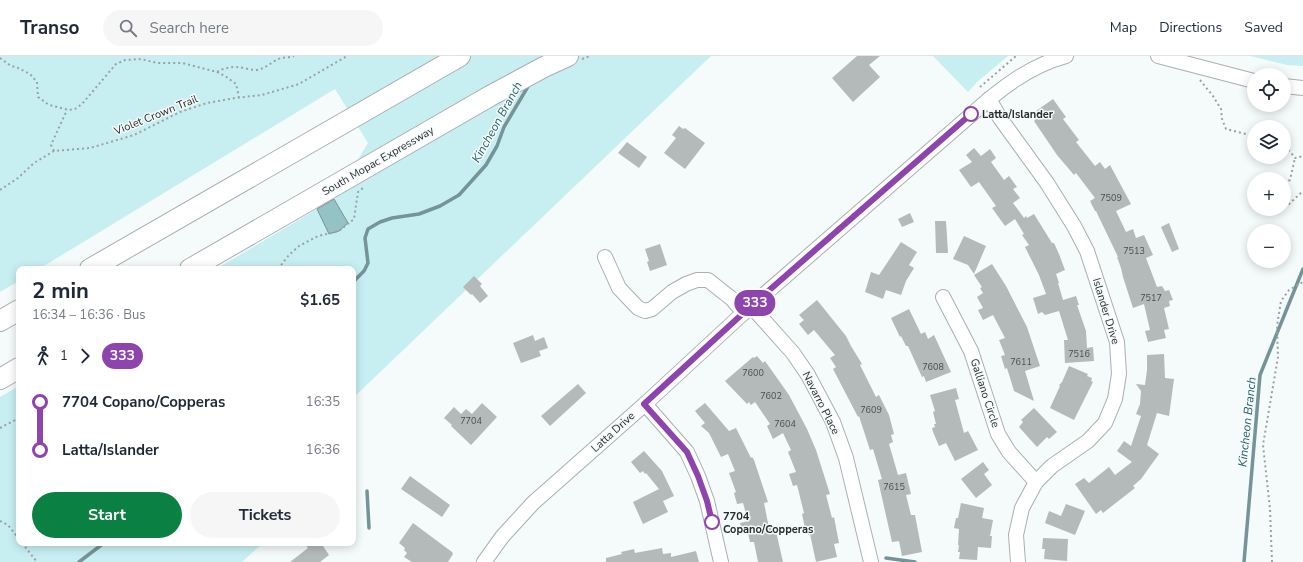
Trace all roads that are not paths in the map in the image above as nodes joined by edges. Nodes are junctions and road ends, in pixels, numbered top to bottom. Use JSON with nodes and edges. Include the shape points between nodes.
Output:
{"nodes":[{"id":1,"x":460,"y":56,"type":"edge"},
{"id":2,"x":568,"y":56,"type":"edge"},
{"id":3,"x":1066,"y":56,"type":"edge"},
{"id":4,"x":1158,"y":56,"type":"edge"},
{"id":5,"x":1247,"y":79,"type":"edge"},
{"id":6,"x":1291,"y":87,"type":"edge"},
{"id":7,"x":1303,"y":88,"type":"edge"},
{"id":8,"x":989,"y":99,"type":"junction"},
{"id":9,"x":604,"y":257,"type":"dead end"},
{"id":10,"x":95,"y":266,"type":"edge"},
{"id":11,"x":195,"y":266,"type":"edge"},
{"id":12,"x":943,"y":297,"type":"dead end"},
{"id":13,"x":748,"y":310,"type":"junction"},
{"id":14,"x":16,"y":312,"type":"edge"},
{"id":15,"x":0,"y":321,"type":"edge"},
{"id":16,"x":16,"y":370,"type":"edge"},
{"id":17,"x":0,"y":380,"type":"edge"},
{"id":18,"x":644,"y":404,"type":"junction"},
{"id":19,"x":1036,"y":482,"type":"junction"},
{"id":20,"x":484,"y":562,"type":"edge"},
{"id":21,"x":721,"y":562,"type":"edge"},
{"id":22,"x":871,"y":562,"type":"edge"},
{"id":23,"x":1018,"y":562,"type":"edge"}],
"edges":[{"from":1,"to":10,"type":"highway"},
{"from":2,"to":11,"type":"highway","name":"South Mopac Expressway","via":[[490,96]]},
{"from":3,"to":8,"type":"street","name":"Latta Drive","via":[[1048,62],[1016,79]]},
{"from":4,"to":5,"type":"street"},
{"from":6,"to":7,"type":"street"},
{"from":8,"to":13,"type":"street","name":"Latta Drive"},
{"from":8,"to":19,"type":"street","name":"Islander Drive","via":[[1074,226],[1087,251],[1117,342],[1119,374],[1115,399],[1105,423],[1088,441],[1052,466]]},
{"from":9,"to":13,"type":"street","name":"Navarro Place","via":[[619,288],[638,308],[645,311],[652,309],[672,292],[698,280],[708,280]]},
{"from":12,"to":19,"type":"street","name":"Galliano Circle","via":[[971,351],[998,434],[1009,452]]},
{"from":13,"to":18,"type":"street","name":"Latta Drive"},
{"from":13,"to":22,"type":"street","name":"Navarro Place","via":[[793,353],[833,422],[846,458]]},
{"from":14,"to":15,"type":"highway"},
{"from":16,"to":17,"type":"highway"},
{"from":18,"to":20,"type":"street","name":"Latta Drive","via":[[533,504],[502,537]]},
{"from":18,"to":21,"type":"street","via":[[687,452],[707,501]]},
{"from":19,"to":23,"type":"street","name":"Islander Drive","via":[[1022,508],[1016,535]]}]}
